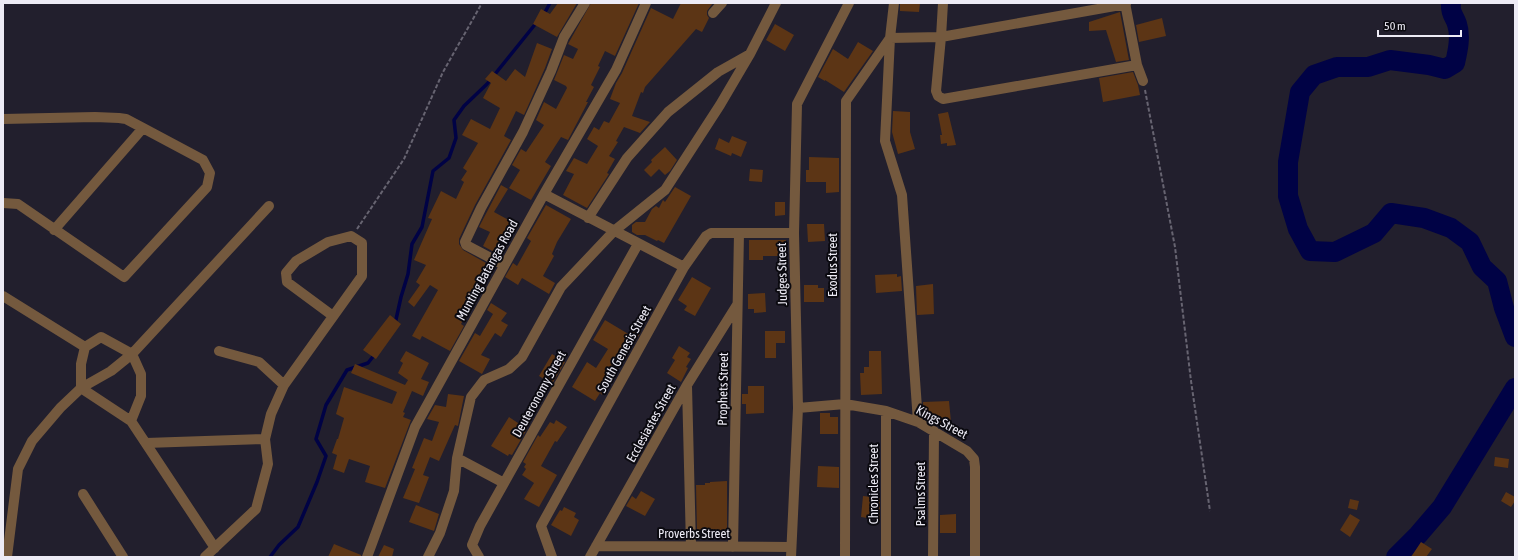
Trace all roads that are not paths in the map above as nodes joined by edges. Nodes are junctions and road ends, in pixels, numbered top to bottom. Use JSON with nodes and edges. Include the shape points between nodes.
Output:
{"nodes":[{"id":1,"x":585,"y":3,"type":"edge"},
{"id":2,"x":646,"y":3,"type":"edge"},
{"id":3,"x":722,"y":3,"type":"edge"},
{"id":4,"x":776,"y":3,"type":"edge"},
{"id":5,"x":849,"y":3,"type":"edge"},
{"id":6,"x":894,"y":3,"type":"edge"},
{"id":7,"x":943,"y":3,"type":"edge"},
{"id":8,"x":1125,"y":3,"type":"edge"},
{"id":9,"x":713,"y":13,"type":"dead end"},
{"id":10,"x":941,"y":37,"type":"junction"},
{"id":11,"x":890,"y":38,"type":"junction"},
{"id":12,"x":750,"y":54,"type":"junction"},
{"id":13,"x":1137,"y":65,"type":"junction"},
{"id":14,"x":1143,"y":81,"type":"road end"},
{"id":15,"x":3,"y":119,"type":"edge"},
{"id":16,"x":142,"y":128,"type":"junction"},
{"id":17,"x":544,"y":194,"type":"junction"},
{"id":18,"x":3,"y":203,"type":"edge"},
{"id":19,"x":269,"y":206,"type":"dead end"},
{"id":20,"x":588,"y":218,"type":"junction"},
{"id":21,"x":54,"y":230,"type":"junction"},
{"id":22,"x":614,"y":231,"type":"junction"},
{"id":23,"x":739,"y":233,"type":"junction"},
{"id":24,"x":794,"y":233,"type":"junction"},
{"id":25,"x":638,"y":244,"type":"junction"},
{"id":26,"x":504,"y":265,"type":"junction"},
{"id":27,"x":684,"y":268,"type":"junction"},
{"id":28,"x":3,"y":296,"type":"edge"},
{"id":29,"x":737,"y":303,"type":"junction"},
{"id":30,"x":333,"y":316,"type":"junction"},
{"id":31,"x":85,"y":347,"type":"junction"},
{"id":32,"x":219,"y":351,"type":"dead end"},
{"id":33,"x":132,"y":354,"type":"junction"},
{"id":34,"x":284,"y":385,"type":"junction"},
{"id":35,"x":687,"y":385,"type":"junction"},
{"id":36,"x":81,"y":388,"type":"junction"},
{"id":37,"x":845,"y":404,"type":"junction"},
{"id":38,"x":798,"y":408,"type":"junction"},
{"id":39,"x":886,"y":411,"type":"junction"},
{"id":40,"x":131,"y":421,"type":"junction"},
{"id":41,"x":918,"y":422,"type":"junction"},
{"id":42,"x":934,"y":430,"type":"junction"},
{"id":43,"x":265,"y":439,"type":"junction"},
{"id":44,"x":146,"y":443,"type":"junction"},
{"id":45,"x":457,"y":458,"type":"junction"},
{"id":46,"x":504,"y":483,"type":"junction"},
{"id":47,"x":83,"y":494,"type":"dead end"},
{"id":48,"x":596,"y":546,"type":"junction"},
{"id":49,"x":690,"y":546,"type":"junction"},
{"id":50,"x":734,"y":547,"type":"junction"},
{"id":51,"x":215,"y":548,"type":"junction"},
{"id":52,"x":791,"y":552,"type":"edge"},
{"id":53,"x":7,"y":557,"type":"edge"},
{"id":54,"x":123,"y":557,"type":"edge"},
{"id":55,"x":206,"y":557,"type":"edge"},
{"id":56,"x":367,"y":557,"type":"edge"},
{"id":57,"x":428,"y":557,"type":"edge"},
{"id":58,"x":479,"y":557,"type":"edge"},
{"id":59,"x":552,"y":557,"type":"edge"},
{"id":60,"x":590,"y":557,"type":"edge"},
{"id":61,"x":845,"y":557,"type":"edge"},
{"id":62,"x":886,"y":557,"type":"edge"},
{"id":63,"x":933,"y":557,"type":"edge"},
{"id":64,"x":975,"y":557,"type":"edge"}],
"edges":[{"from":1,"to":26,"type":"street","via":[[564,37],[523,132],[465,242],[466,245]]},
{"from":2,"to":17,"type":"street","name":"Munting Batangas Road","via":[[616,70]]},
{"from":3,"to":9,"type":"street"},
{"from":4,"to":12,"type":"street"},
{"from":5,"to":24,"type":"street","name":"Judges Street","via":[[797,104]]},
{"from":6,"to":11,"type":"street"},
{"from":7,"to":10,"type":"street"},
{"from":8,"to":10,"type":"street"},
{"from":8,"to":13,"type":"street"},
{"from":10,"to":11,"type":"street"},
{"from":10,"to":13,"type":"street","via":[[936,91],[943,100]]},
{"from":11,"to":37,"type":"street","name":"Exodus Street","via":[[846,101]]},
{"from":11,"to":41,"type":"street","via":[[885,141],[902,194]]},
{"from":12,"to":20,"type":"street","via":[[718,72],[668,112],[627,158]]},
{"from":12,"to":22,"type":"street","via":[[665,190]]},
{"from":13,"to":14,"type":"street"},
{"from":15,"to":16,"type":"street","via":[[119,118]]},
{"from":16,"to":21,"type":"street"},
{"from":16,"to":21,"type":"street","via":[[203,160],[210,173],[207,187],[124,277]]},
{"from":17,"to":20,"type":"street"},
{"from":17,"to":26,"type":"street","name":"Munting Batangas Road"},
{"from":18,"to":21,"type":"street","via":[[18,204]]},
{"from":19,"to":33,"type":"street"},
{"from":20,"to":22,"type":"street"},
{"from":22,"to":25,"type":"street"},
{"from":22,"to":45,"type":"street","via":[[561,287],[522,357],[509,369],[484,380],[471,397]]},
{"from":23,"to":24,"type":"street","name":"South Genesis Street"},
{"from":23,"to":27,"type":"street","name":"South Genesis Street","via":[[711,233],[706,236]]},
{"from":23,"to":29,"type":"street","name":"Prophets Street"},
{"from":24,"to":38,"type":"street","name":"Judges Street"},
{"from":25,"to":27,"type":"street"},
{"from":25,"to":46,"type":"street","name":"Deuteronomy Street"},
{"from":26,"to":56,"type":"street","name":"Munting Batangas Road","via":[[415,427]]},
{"from":27,"to":59,"type":"street","name":"South Genesis Street","via":[[541,526]]},
{"from":28,"to":31,"type":"street"},
{"from":29,"to":35,"type":"street","name":"Ecclesiastes Street"},
{"from":29,"to":50,"type":"street","name":"Prophets Street"},
{"from":30,"to":30,"type":"street","via":[[362,276],[362,243],[351,236],[328,242],[296,261],[286,273],[288,282]]},
{"from":30,"to":34,"type":"street"},
{"from":31,"to":33,"type":"street","via":[[101,337]]},
{"from":31,"to":36,"type":"street","via":[[81,364]]},
{"from":32,"to":34,"type":"street","via":[[259,362]]},
{"from":33,"to":36,"type":"street"},
{"from":33,"to":40,"type":"street","via":[[141,374],[141,396]]},
{"from":34,"to":43,"type":"street","via":[[271,414]]},
{"from":35,"to":48,"type":"street","name":"Ecclesiastes Street"},
{"from":35,"to":49,"type":"street"},
{"from":36,"to":40,"type":"street"},
{"from":36,"to":53,"type":"street","via":[[32,441],[18,469]]},
{"from":37,"to":38,"type":"street","name":"Kings Street"},
{"from":37,"to":39,"type":"street","name":"Kings Street"},
{"from":37,"to":61,"type":"street","name":"Exodus Street"},
{"from":38,"to":52,"type":"street","name":"Judges Street"},
{"from":39,"to":41,"type":"street","name":"Kings Street"},
{"from":39,"to":62,"type":"street","name":"Chronicles Street"},
{"from":40,"to":44,"type":"street"},
{"from":41,"to":42,"type":"street","name":"Kings Street"},
{"from":42,"to":63,"type":"street","name":"Psalms Street"},
{"from":42,"to":64,"type":"street","name":"Kings Street","via":[[967,451],[974,459]]},
{"from":43,"to":44,"type":"street"},
{"from":43,"to":51,"type":"street","via":[[268,464],[256,509]]},
{"from":44,"to":51,"type":"street"},
{"from":45,"to":46,"type":"street"},
{"from":45,"to":57,"type":"street","via":[[454,491],[440,533]]},
{"from":46,"to":58,"type":"street","name":"Deuteronomy Street","via":[[472,545]]},
{"from":47,"to":54,"type":"street"},
{"from":48,"to":49,"type":"street","name":"Proverbs Street"},
{"from":48,"to":60,"type":"street","name":"Ecclesiastes Street"},
{"from":49,"to":50,"type":"street","name":"Proverbs Street"},
{"from":50,"to":52,"type":"street","name":"Proverbs Street"},
{"from":51,"to":55,"type":"street"}]}
